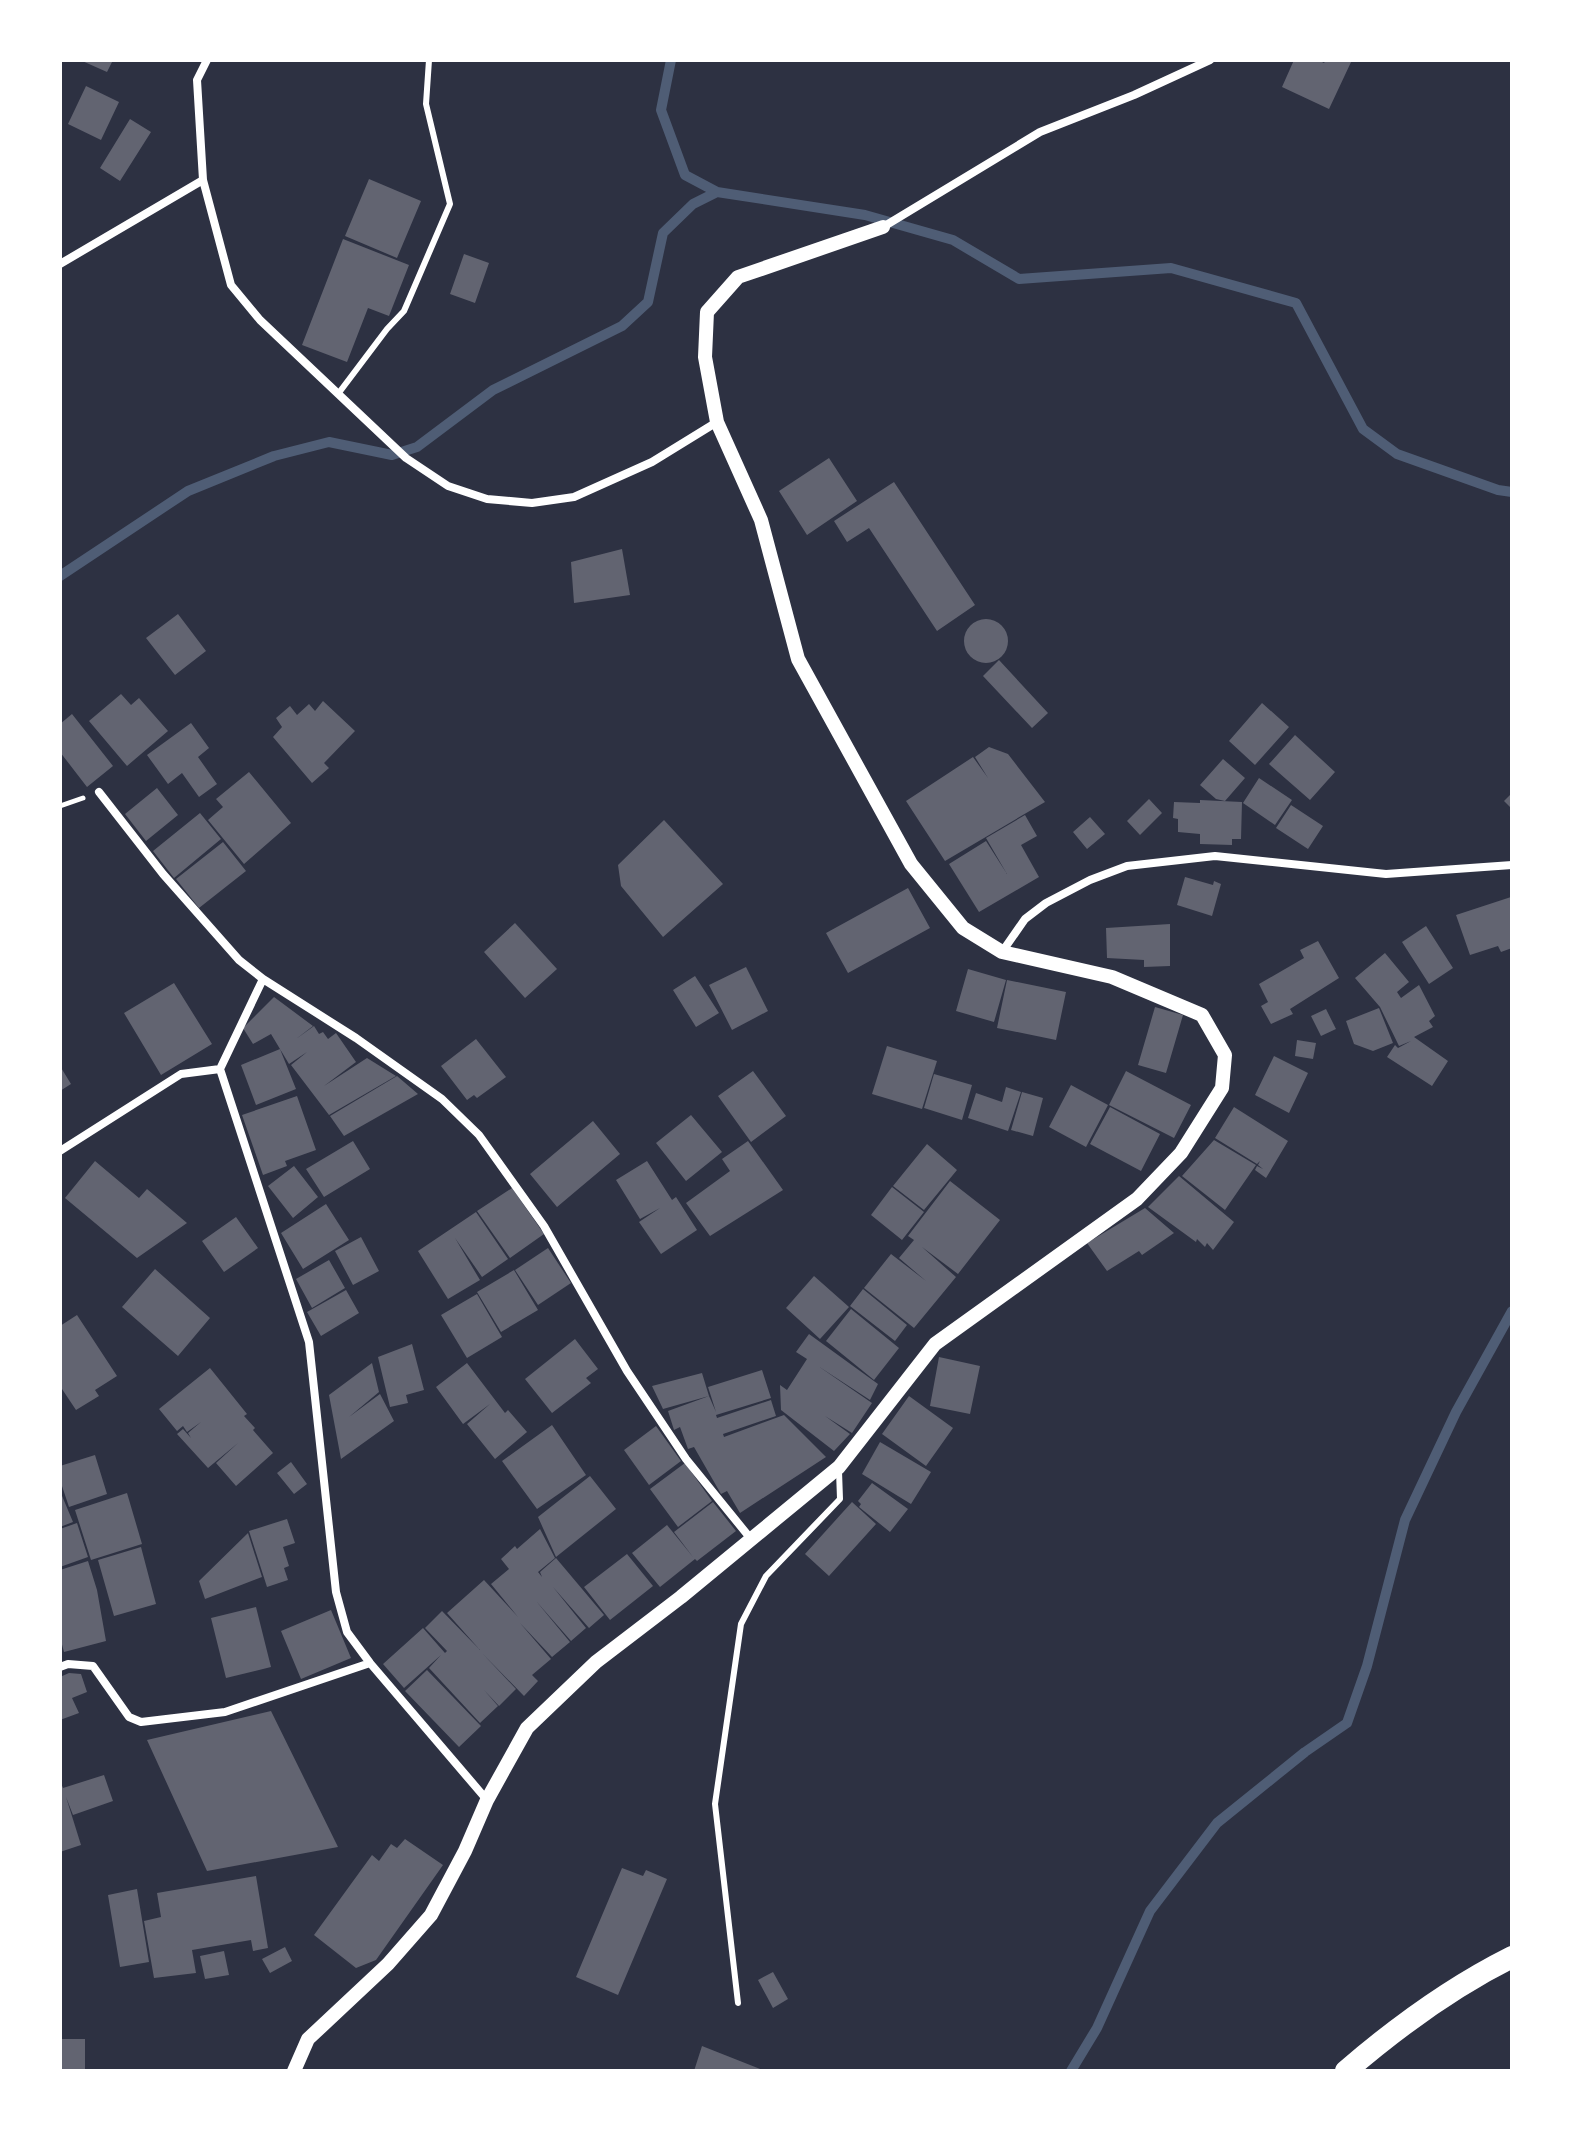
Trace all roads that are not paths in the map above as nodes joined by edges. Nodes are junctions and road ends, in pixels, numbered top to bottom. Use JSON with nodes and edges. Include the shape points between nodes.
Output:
{"nodes":[{"id":1,"x":207,"y":60,"type":"edge"},
{"id":2,"x":429,"y":60,"type":"edge"},
{"id":3,"x":1210,"y":60,"type":"edge"},
{"id":4,"x":203,"y":180,"type":"junction"},
{"id":5,"x":883,"y":227,"type":"joint"},
{"id":6,"x":60,"y":264,"type":"edge"},
{"id":7,"x":338,"y":394,"type":"junction"},
{"id":8,"x":717,"y":422,"type":"junction"},
{"id":9,"x":99,"y":792,"type":"dead end"},
{"id":10,"x":1512,"y":865,"type":"edge"},
{"id":11,"x":1002,"y":952,"type":"junction"},
{"id":12,"x":263,"y":979,"type":"junction"},
{"id":13,"x":220,"y":1069,"type":"junction"},
{"id":14,"x":60,"y":1151,"type":"edge"},
{"id":15,"x":839,"y":1467,"type":"junction"},
{"id":16,"x":751,"y":1539,"type":"junction"},
{"id":17,"x":370,"y":1663,"type":"junction"},
{"id":18,"x":60,"y":1667,"type":"edge"},
{"id":19,"x":487,"y":1800,"type":"junction"},
{"id":20,"x":1512,"y":1957,"type":"edge"},
{"id":21,"x":738,"y":2003,"type":"dead end"},
{"id":22,"x":294,"y":2071,"type":"edge"},
{"id":23,"x":1346,"y":2071,"type":"edge"}],
"edges":[{"from":1,"to":4,"type":"street","via":[[197,80]]},
{"from":2,"to":7,"type":"lane","via":[[426,104],[450,204],[404,311]]},
{"from":3,"to":5,"type":"street","via":[[1040,132]]},
{"from":4,"to":6,"type":"street"},
{"from":4,"to":7,"type":"street","via":[[231,285]]},
{"from":5,"to":8,"type":"street","via":[[738,277],[707,312],[705,357]]},
{"from":7,"to":8,"type":"street","via":[[406,458],[448,486],[487,499],[532,503],[574,497],[652,462]]},
{"from":8,"to":11,"type":"street","via":[[761,520],[798,659],[911,864],[963,928]]},
{"from":9,"to":12,"type":"street","via":[[163,874],[239,960]]},
{"from":10,"to":11,"type":"street","via":[[1386,874],[1215,856],[1127,866],[1046,903],[1025,919]]},
{"from":11,"to":15,"type":"street","via":[[1112,977],[1202,1015],[1225,1055],[1222,1088],[1181,1153],[1137,1199],[935,1344]]},
{"from":12,"to":13,"type":"street"},
{"from":12,"to":16,"type":"street","via":[[442,1099],[479,1135],[544,1226],[686,1459]]},
{"from":13,"to":14,"type":"street","via":[[181,1074]]},
{"from":13,"to":17,"type":"street","via":[[309,1342],[336,1592],[347,1632]]},
{"from":15,"to":16,"type":"street"},
{"from":15,"to":21,"type":"lane","via":[[840,1499],[766,1576],[741,1624],[715,1804]]},
{"from":16,"to":19,"type":"street","via":[[596,1662],[527,1728]]},
{"from":17,"to":18,"type":"street","via":[[225,1712],[141,1722],[129,1717],[93,1666]]},
{"from":17,"to":19,"type":"street"},
{"from":19,"to":22,"type":"street","via":[[431,1915],[308,2039]]},
{"from":20,"to":23,"type":"highway","via":[[1474,1976]]}]}
